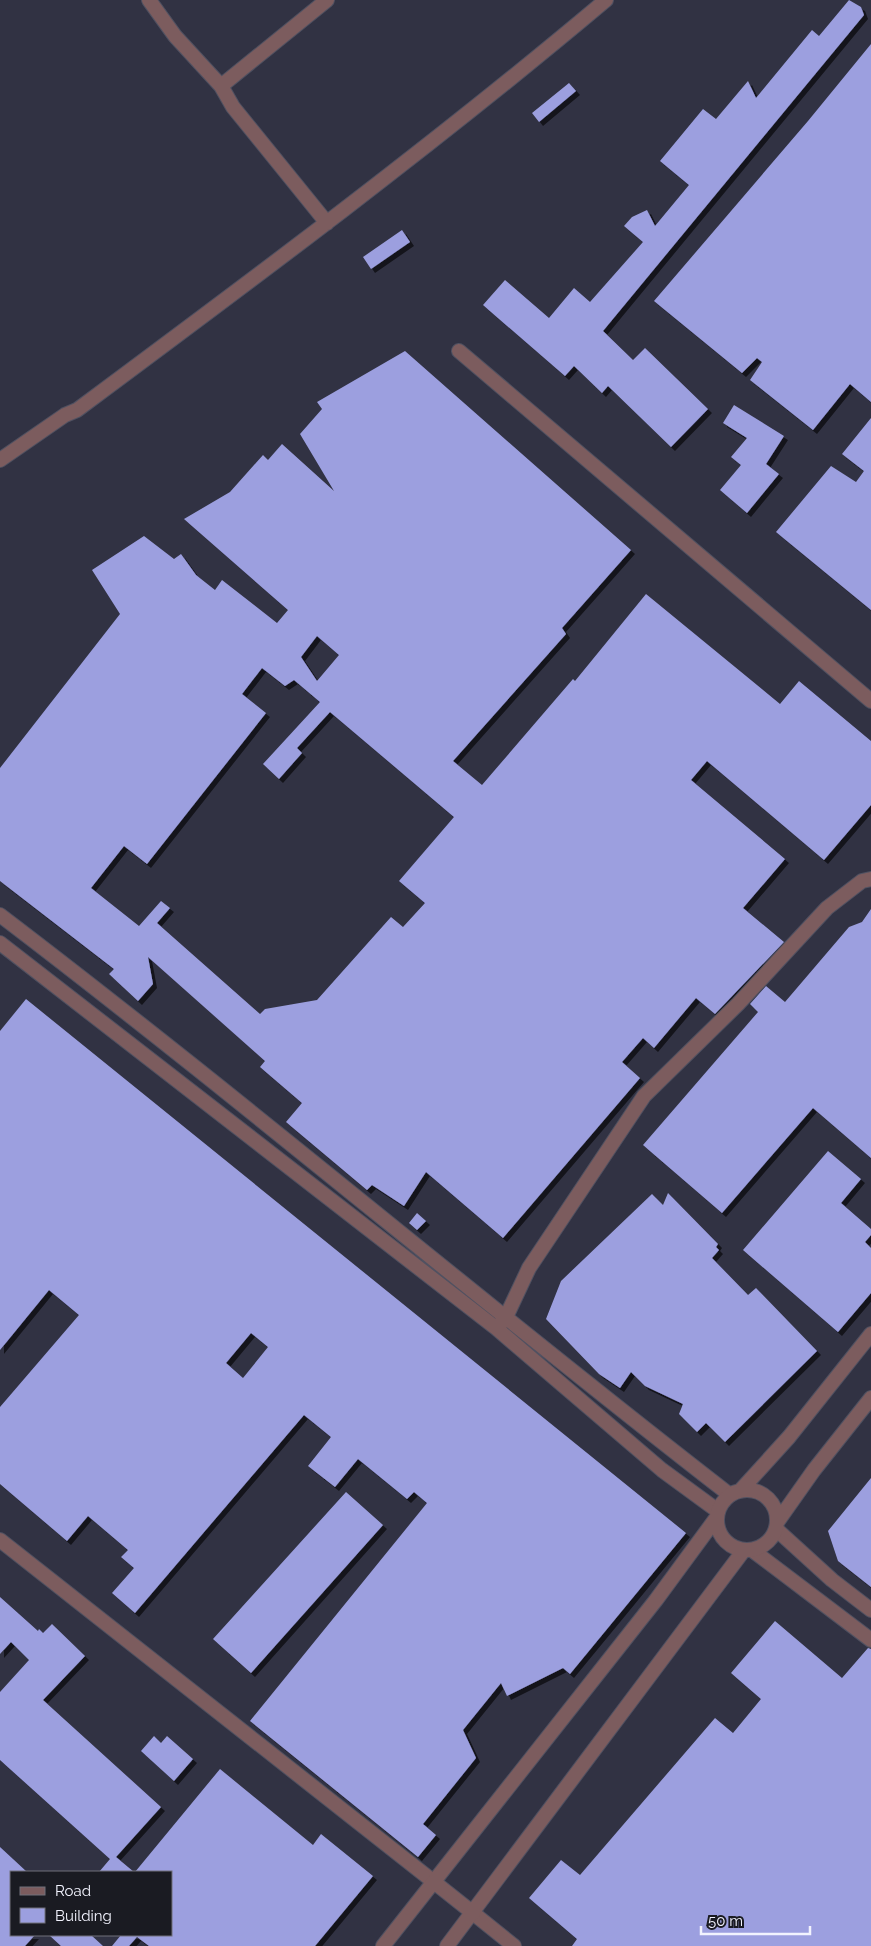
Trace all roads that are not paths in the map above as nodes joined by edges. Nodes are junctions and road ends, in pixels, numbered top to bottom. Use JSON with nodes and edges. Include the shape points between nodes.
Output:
{"nodes":[{"id":1,"x":149,"y":0,"type":"edge"},
{"id":2,"x":327,"y":0,"type":"edge"},
{"id":3,"x":606,"y":0,"type":"edge"},
{"id":4,"x":221,"y":86,"type":"junction"},
{"id":5,"x":327,"y":223,"type":"junction"},
{"id":6,"x":459,"y":351,"type":"dead end"},
{"id":7,"x":0,"y":460,"type":"edge"},
{"id":8,"x":871,"y":701,"type":"edge"},
{"id":9,"x":871,"y":879,"type":"edge"},
{"id":10,"x":2,"y":921,"type":"edge"},
{"id":11,"x":0,"y":942,"type":"edge"},
{"id":12,"x":501,"y":1324,"type":"junction"},
{"id":13,"x":871,"y":1334,"type":"edge"},
{"id":14,"x":871,"y":1398,"type":"edge"},
{"id":15,"x":735,"y":1493,"type":"junction"},
{"id":16,"x":718,"y":1514,"type":"junction"},
{"id":17,"x":777,"y":1525,"type":"junction"},
{"id":18,"x":0,"y":1540,"type":"edge"},
{"id":19,"x":748,"y":1550,"type":"junction"},
{"id":20,"x":871,"y":1610,"type":"edge"},
{"id":21,"x":871,"y":1640,"type":"edge"},
{"id":22,"x":434,"y":1882,"type":"junction"},
{"id":23,"x":473,"y":1913,"type":"junction"},
{"id":24,"x":383,"y":1946,"type":"edge"},
{"id":25,"x":448,"y":1946,"type":"edge"},
{"id":26,"x":514,"y":1946,"type":"edge"}],
"edges":[{"from":1,"to":4,"type":"street","via":[[175,36]]},
{"from":2,"to":4,"type":"street"},
{"from":3,"to":5,"type":"street","via":[[503,87]]},
{"from":4,"to":5,"type":"street","via":[[233,106]]},
{"from":5,"to":7,"type":"street","via":[[77,410]]},
{"from":6,"to":8,"type":"street"},
{"from":9,"to":12,"type":"street","via":[[862,881],[827,908],[738,1004],[644,1096],[528,1268]]},
{"from":10,"to":12,"type":"street","via":[[154,1034]]},
{"from":11,"to":12,"type":"street"},
{"from":12,"to":15,"type":"street"},
{"from":12,"to":16,"type":"street","via":[[662,1470]]},
{"from":13,"to":15,"type":"street","via":[[789,1437]]},
{"from":14,"to":17,"type":"street","via":[[814,1470]]},
{"from":15,"to":16,"type":"street"},
{"from":15,"to":17,"type":"street","via":[[749,1490],[766,1497],[773,1504]]},
{"from":16,"to":19,"type":"street","via":[[721,1535],[735,1548]]},
{"from":16,"to":22,"type":"street","via":[[656,1600]]},
{"from":17,"to":19,"type":"street","via":[[767,1543]]},
{"from":17,"to":20,"type":"street","via":[[832,1580]]},
{"from":18,"to":22,"type":"street"},
{"from":19,"to":21,"type":"street"},
{"from":19,"to":23,"type":"street"},
{"from":22,"to":23,"type":"street"},
{"from":22,"to":24,"type":"street"},
{"from":23,"to":25,"type":"street"},
{"from":23,"to":26,"type":"street"}]}
